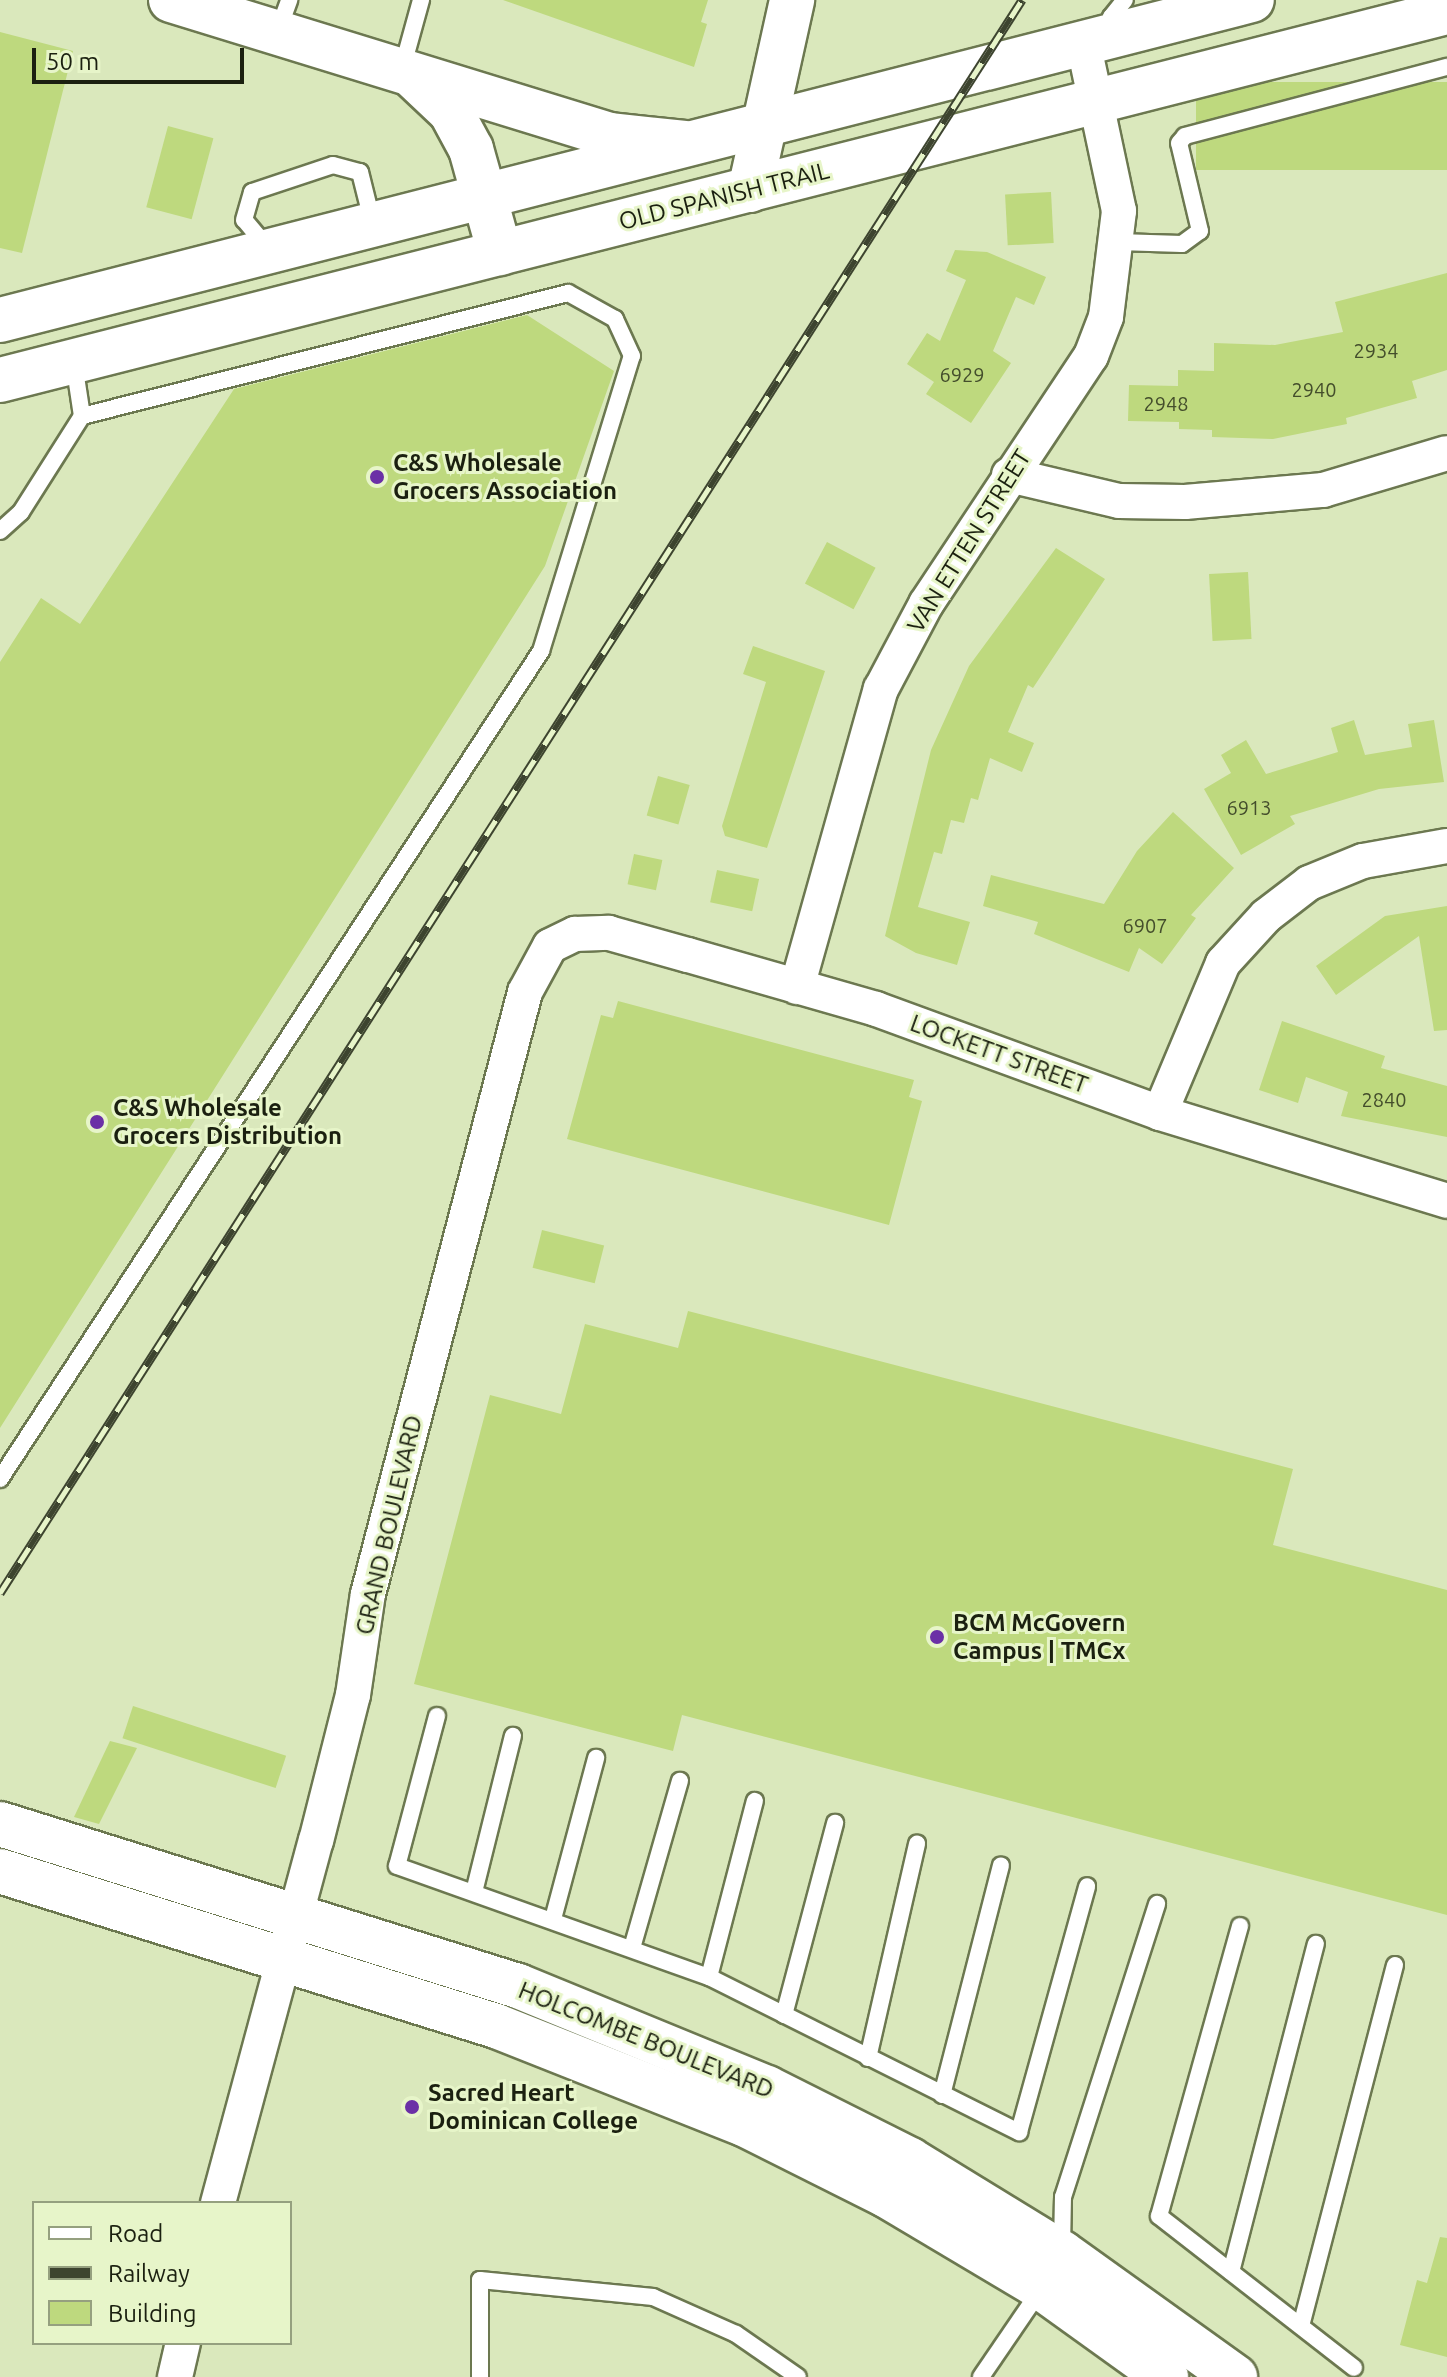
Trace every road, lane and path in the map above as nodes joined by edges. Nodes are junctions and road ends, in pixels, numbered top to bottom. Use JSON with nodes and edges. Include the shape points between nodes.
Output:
{"nodes":[{"id":1,"x":171,"y":0,"type":"edge"},
{"id":2,"x":421,"y":0,"type":"edge"},
{"id":3,"x":792,"y":0,"type":"edge"},
{"id":4,"x":1252,"y":0,"type":"edge"},
{"id":5,"x":1447,"y":12,"type":"edge"},
{"id":6,"x":283,"y":16,"type":"edge"},
{"id":7,"x":1107,"y":25,"type":"edge"},
{"id":8,"x":1447,"y":67,"type":"edge"},
{"id":9,"x":406,"y":72,"type":"junction"},
{"id":10,"x":1098,"y":101,"type":"junction"},
{"id":11,"x":761,"y":126,"type":"junction"},
{"id":12,"x":688,"y":143,"type":"junction"},
{"id":13,"x":750,"y":190,"type":"junction"},
{"id":14,"x":483,"y":196,"type":"junction"},
{"id":15,"x":373,"y":226,"type":"junction"},
{"id":16,"x":1118,"y":242,"type":"junction"},
{"id":17,"x":270,"y":250,"type":"junction"},
{"id":18,"x":500,"y":253,"type":"junction"},
{"id":19,"x":284,"y":306,"type":"junction"},
{"id":20,"x":0,"y":320,"type":"edge"},
{"id":21,"x":73,"y":361,"type":"junction"},
{"id":22,"x":0,"y":380,"type":"edge"},
{"id":23,"x":82,"y":416,"type":"junction"},
{"id":24,"x":1447,"y":453,"type":"edge"},
{"id":25,"x":1009,"y":475,"type":"junction"},
{"id":26,"x":0,"y":531,"type":"edge"},
{"id":27,"x":1447,"y":846,"type":"edge"},
{"id":28,"x":550,"y":946,"type":"joint"},
{"id":29,"x":797,"y":987,"type":"junction"},
{"id":30,"x":1160,"y":1113,"type":"junction"},
{"id":31,"x":1447,"y":1201,"type":"edge"},
{"id":32,"x":0,"y":1479,"type":"edge"},
{"id":33,"x":437,"y":1716,"type":"dead end"},
{"id":34,"x":513,"y":1736,"type":"dead end"},
{"id":35,"x":596,"y":1758,"type":"dead end"},
{"id":36,"x":680,"y":1781,"type":"dead end"},
{"id":37,"x":755,"y":1801,"type":"dead end"},
{"id":38,"x":835,"y":1823,"type":"dead end"},
{"id":39,"x":0,"y":1824,"type":"edge"},
{"id":40,"x":917,"y":1844,"type":"dead end"},
{"id":41,"x":1001,"y":1865,"type":"dead end"},
{"id":42,"x":0,"y":1871,"type":"edge"},
{"id":43,"x":1087,"y":1886,"type":"dead end"},
{"id":44,"x":474,"y":1892,"type":"junction"},
{"id":45,"x":1157,"y":1904,"type":"dead end"},
{"id":46,"x":295,"y":1917,"type":"junction"},
{"id":47,"x":553,"y":1919,"type":"junction"},
{"id":48,"x":1240,"y":1926,"type":"dead end"},
{"id":49,"x":1316,"y":1944,"type":"dead end"},
{"id":50,"x":632,"y":1948,"type":"junction"},
{"id":51,"x":283,"y":1959,"type":"junction"},
{"id":52,"x":1395,"y":1965,"type":"dead end"},
{"id":53,"x":709,"y":1977,"type":"junction"},
{"id":54,"x":784,"y":2015,"type":"junction"},
{"id":55,"x":868,"y":2058,"type":"junction"},
{"id":56,"x":942,"y":2095,"type":"junction"},
{"id":57,"x":219,"y":2201,"type":"edge"},
{"id":58,"x":1052,"y":2271,"type":"junction"},
{"id":59,"x":1231,"y":2272,"type":"junction"},
{"id":60,"x":1301,"y":2326,"type":"junction"},
{"id":61,"x":183,"y":2345,"type":"edge"},
{"id":62,"x":1354,"y":2368,"type":"dead end"},
{"id":63,"x":175,"y":2377,"type":"edge"},
{"id":64,"x":480,"y":2377,"type":"edge"},
{"id":65,"x":798,"y":2377,"type":"edge"},
{"id":66,"x":981,"y":2377,"type":"edge"},
{"id":67,"x":1166,"y":2377,"type":"edge"},
{"id":68,"x":1235,"y":2377,"type":"edge"}],
"edges":[{"from":1,"to":6,"type":"main road"},
{"from":2,"to":9,"type":"lane"},
{"from":3,"to":11,"type":"main road"},
{"from":4,"to":7,"type":"main road"},
{"from":5,"to":10,"type":"main road","name":"OLD SPANISH TRAIL"},
{"from":6,"to":9,"type":"main road"},
{"from":7,"to":10,"type":"street","name":"VAN ETTEN STREET"},
{"from":7,"to":11,"type":"main road"},
{"from":8,"to":16,"type":"lane","via":[[1185,136],[1179,143],[1200,231],[1182,244]]},
{"from":9,"to":12,"type":"main road","via":[[611,135]]},
{"from":9,"to":14,"type":"main road","via":[[451,112]]},
{"from":10,"to":13,"type":"main road","name":"OLD SPANISH TRAIL"},
{"from":10,"to":16,"type":"street","name":"VAN ETTEN STREET"},
{"from":11,"to":12,"type":"main road"},
{"from":11,"to":13,"type":"main road"},
{"from":12,"to":14,"type":"main road"},
{"from":13,"to":18,"type":"main road","name":"OLD SPANISH TRAIL"},
{"from":14,"to":15,"type":"main road"},
{"from":14,"to":18,"type":"main road"},
{"from":15,"to":17,"type":"main road"},
{"from":15,"to":17,"type":"lane","via":[[360,172],[333,165],[252,192],[244,220]]},
{"from":16,"to":25,"type":"street","name":"VAN ETTEN STREET","via":[[1106,317],[1091,356]]},
{"from":17,"to":19,"type":"main road"},
{"from":17,"to":20,"type":"main road"},
{"from":18,"to":19,"type":"main road","name":"OLD SPANISH TRAIL"},
{"from":19,"to":21,"type":"main road","name":"OLD SPANISH TRAIL"},
{"from":21,"to":22,"type":"main road","name":"OLD SPANISH TRAIL"},
{"from":21,"to":23,"type":"lane"},
{"from":23,"to":26,"type":"lane","via":[[21,512]]},
{"from":23,"to":32,"type":"lane","via":[[568,293],[615,319],[632,356],[541,651]]},
{"from":24,"to":25,"type":"street","via":[[1323,490],[1185,502],[1119,501]]},
{"from":25,"to":29,"type":"street","name":"VAN ETTEN STREET","via":[[881,689]]},
{"from":27,"to":30,"type":"street","via":[[1363,861],[1309,883],[1266,916],[1223,963]]},
{"from":28,"to":29,"type":"street","name":"LOCKETT STREET","via":[[575,934],[609,933]]},
{"from":28,"to":46,"type":"street","name":"GRAND BOULEVARD","via":[[534,963],[517,1021],[368,1594],[353,1695]]},
{"from":29,"to":30,"type":"street","name":"LOCKETT STREET"},
{"from":30,"to":31,"type":"street","name":"LOCKETT STREET"},
{"from":33,"to":44,"type":"lane","via":[[397,1866]]},
{"from":34,"to":44,"type":"lane"},
{"from":35,"to":47,"type":"lane"},
{"from":36,"to":50,"type":"lane"},
{"from":37,"to":53,"type":"lane"},
{"from":38,"to":54,"type":"lane"},
{"from":39,"to":46,"type":"main road","name":"HOLCOMBE BOULEVARD"},
{"from":40,"to":55,"type":"lane"},
{"from":41,"to":56,"type":"lane"},
{"from":42,"to":51,"type":"main road","name":"HOLCOMBE BOULEVARD"},
{"from":43,"to":56,"type":"lane","via":[[1019,2132]]},
{"from":44,"to":47,"type":"lane"},
{"from":45,"to":58,"type":"lane","via":[[1063,2197]]},
{"from":46,"to":51,"type":"street","name":"GRAND BOULEVARD"},
{"from":46,"to":58,"type":"main road","name":"HOLCOMBE BOULEVARD","via":[[518,1986],[740,2076],[910,2160]]},
{"from":47,"to":50,"type":"lane"},
{"from":48,"to":59,"type":"lane","via":[[1159,2216]]},
{"from":49,"to":59,"type":"lane"},
{"from":50,"to":53,"type":"lane"},
{"from":51,"to":57,"type":"street","name":"GRAND BOULEVARD"},
{"from":51,"to":58,"type":"main road","name":"HOLCOMBE BOULEVARD","via":[[510,2031],[744,2124]]},
{"from":52,"to":60,"type":"lane"},
{"from":53,"to":54,"type":"lane"},
{"from":54,"to":55,"type":"lane"},
{"from":55,"to":56,"type":"lane"},
{"from":58,"to":66,"type":"lane"},
{"from":58,"to":67,"type":"main road","name":"HOLCOMBE BOULEVARD"},
{"from":58,"to":68,"type":"main road","name":"HOLCOMBE BOULEVARD"},
{"from":59,"to":60,"type":"lane"},
{"from":60,"to":62,"type":"lane"},
{"from":61,"to":63,"type":"street"},
{"from":64,"to":65,"type":"lane","via":[[480,2280],[653,2297],[736,2334]]}]}
